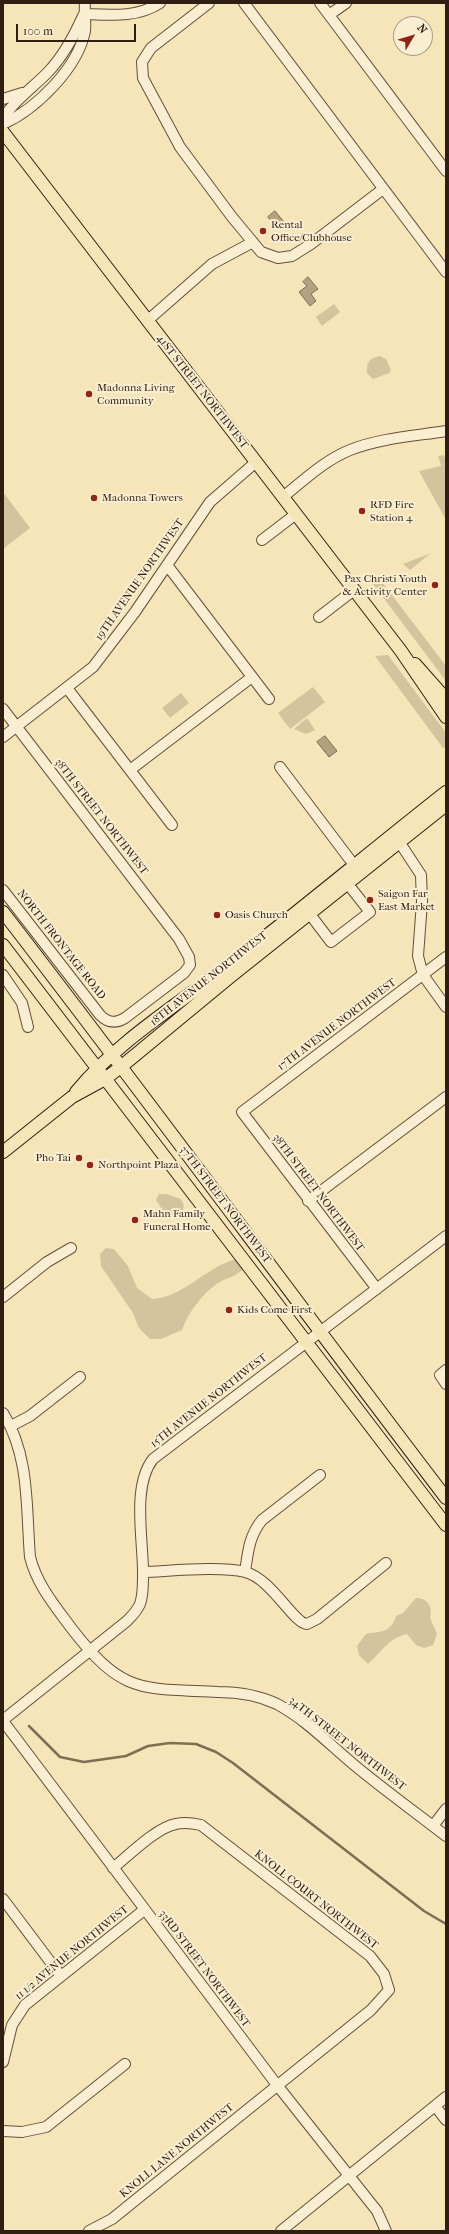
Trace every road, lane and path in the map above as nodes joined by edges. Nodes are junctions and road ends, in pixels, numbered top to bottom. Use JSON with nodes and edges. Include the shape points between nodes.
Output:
{"nodes":[{"id":1,"x":84,"y":3,"type":"edge"},
{"id":2,"x":160,"y":3,"type":"edge"},
{"id":3,"x":209,"y":3,"type":"edge"},
{"id":4,"x":244,"y":3,"type":"edge"},
{"id":5,"x":320,"y":3,"type":"edge"},
{"id":6,"x":346,"y":3,"type":"edge"},
{"id":7,"x":84,"y":14,"type":"junction"},
{"id":8,"x":330,"y":16,"type":"junction"},
{"id":9,"x":49,"y":71,"type":"junction"},
{"id":10,"x":35,"y":84,"type":"junction"},
{"id":11,"x":54,"y":85,"type":"junction"},
{"id":12,"x":3,"y":99,"type":"edge"},
{"id":13,"x":3,"y":118,"type":"edge"},
{"id":14,"x":3,"y":124,"type":"edge"},
{"id":15,"x":3,"y":132,"type":"edge"},
{"id":16,"x":446,"y":171,"type":"edge"},
{"id":17,"x":383,"y":189,"type":"junction"},
{"id":18,"x":253,"y":242,"type":"junction"},
{"id":19,"x":446,"y":272,"type":"edge"},
{"id":20,"x":147,"y":321,"type":"junction"},
{"id":21,"x":446,"y":431,"type":"edge"},
{"id":22,"x":256,"y":462,"type":"junction"},
{"id":23,"x":283,"y":497,"type":"junction"},
{"id":24,"x":296,"y":514,"type":"junction"},
{"id":25,"x":262,"y":540,"type":"dead end"},
{"id":26,"x":167,"y":565,"type":"junction"},
{"id":27,"x":354,"y":590,"type":"junction"},
{"id":28,"x":320,"y":617,"type":"dead end"},
{"id":29,"x":401,"y":651,"type":"junction"},
{"id":30,"x":252,"y":677,"type":"junction"},
{"id":31,"x":67,"y":688,"type":"junction"},
{"id":32,"x":446,"y":698,"type":"edge"},
{"id":33,"x":269,"y":699,"type":"dead end"},
{"id":34,"x":3,"y":709,"type":"edge"},
{"id":35,"x":446,"y":717,"type":"edge"},
{"id":36,"x":16,"y":727,"type":"junction"},
{"id":37,"x":3,"y":737,"type":"edge"},
{"id":38,"x":280,"y":767,"type":"dead end"},
{"id":39,"x":130,"y":770,"type":"junction"},
{"id":40,"x":446,"y":792,"type":"edge"},
{"id":41,"x":446,"y":805,"type":"edge"},
{"id":42,"x":172,"y":825,"type":"dead end"},
{"id":43,"x":396,"y":838,"type":"junction"},
{"id":44,"x":354,"y":865,"type":"junction"},
{"id":45,"x":348,"y":883,"type":"junction"},
{"id":46,"x":3,"y":890,"type":"edge"},
{"id":47,"x":3,"y":912,"type":"edge"},
{"id":48,"x":309,"y":913,"type":"junction"},
{"id":49,"x":179,"y":939,"type":"joint"},
{"id":50,"x":3,"y":945,"type":"edge"},
{"id":51,"x":446,"y":957,"type":"edge"},
{"id":52,"x":3,"y":975,"type":"edge"},
{"id":53,"x":424,"y":975,"type":"junction"},
{"id":54,"x":446,"y":1007,"type":"edge"},
{"id":55,"x":100,"y":1016,"type":"joint"},
{"id":56,"x":28,"y":1028,"type":"dead end"},
{"id":57,"x":112,"y":1054,"type":"junction"},
{"id":58,"x":122,"y":1066,"type":"junction"},
{"id":59,"x":96,"y":1067,"type":"junction"},
{"id":60,"x":106,"y":1078,"type":"junction"},
{"id":61,"x":72,"y":1097,"type":"junction"},
{"id":62,"x":446,"y":1097,"type":"edge"},
{"id":63,"x":242,"y":1112,"type":"joint"},
{"id":64,"x":3,"y":1152,"type":"edge"},
{"id":65,"x":308,"y":1200,"type":"junction"},
{"id":66,"x":446,"y":1236,"type":"edge"},
{"id":67,"x":71,"y":1248,"type":"dead end"},
{"id":68,"x":377,"y":1288,"type":"junction"},
{"id":69,"x":3,"y":1297,"type":"edge"},
{"id":70,"x":319,"y":1332,"type":"junction"},
{"id":71,"x":305,"y":1342,"type":"junction"},
{"id":72,"x":443,"y":1373,"type":"edge"},
{"id":73,"x":80,"y":1377,"type":"dead end"},
{"id":74,"x":446,"y":1384,"type":"edge"},
{"id":75,"x":3,"y":1413,"type":"edge"},
{"id":76,"x":11,"y":1426,"type":"junction"},
{"id":77,"x":320,"y":1474,"type":"dead end"},
{"id":78,"x":446,"y":1498,"type":"edge"},
{"id":79,"x":446,"y":1525,"type":"edge"},
{"id":80,"x":386,"y":1563,"type":"dead end"},
{"id":81,"x":143,"y":1572,"type":"junction"},
{"id":82,"x":245,"y":1572,"type":"junction"},
{"id":83,"x":89,"y":1651,"type":"junction"},
{"id":84,"x":3,"y":1720,"type":"edge"},
{"id":85,"x":446,"y":1809,"type":"edge"},
{"id":86,"x":434,"y":1826,"type":"junction"},
{"id":87,"x":446,"y":1836,"type":"edge"},
{"id":88,"x":113,"y":1868,"type":"junction"},
{"id":89,"x":3,"y":1899,"type":"edge"},
{"id":90,"x":144,"y":1910,"type":"junction"},
{"id":91,"x":61,"y":1976,"type":"junction"},
{"id":92,"x":3,"y":2062,"type":"edge"},
{"id":93,"x":125,"y":2064,"type":"dead end"},
{"id":94,"x":277,"y":2085,"type":"junction"},
{"id":95,"x":446,"y":2097,"type":"edge"},
{"id":96,"x":435,"y":2106,"type":"junction"},
{"id":97,"x":446,"y":2120,"type":"edge"},
{"id":98,"x":3,"y":2131,"type":"edge"},
{"id":99,"x":349,"y":2175,"type":"junction"},
{"id":100,"x":89,"y":2231,"type":"edge"},
{"id":101,"x":281,"y":2231,"type":"edge"},
{"id":102,"x":386,"y":2231,"type":"edge"}],
"edges":[{"from":1,"to":7,"type":"street"},
{"from":2,"to":7,"type":"street","via":[[130,14]]},
{"from":3,"to":18,"type":"street","via":[[151,48],[142,62],[143,78],[180,146]]},
{"from":4,"to":17,"type":"street"},
{"from":5,"to":8,"type":"street"},
{"from":6,"to":8,"type":"street"},
{"from":7,"to":9,"type":"street","via":[[72,42]]},
{"from":7,"to":11,"type":"street","via":[[85,30],[79,50],[70,68]]},
{"from":8,"to":16,"type":"street"},
{"from":9,"to":10,"type":"street"},
{"from":9,"to":11,"type":"street"},
{"from":10,"to":12,"type":"street","via":[[19,95]]},
{"from":10,"to":13,"type":"street"},
{"from":11,"to":14,"type":"street","via":[[16,118]]},
{"from":15,"to":20,"type":"main road","name":"41ST STREET NORTHWEST"},
{"from":17,"to":18,"type":"street","via":[[311,244],[287,258],[265,254]]},
{"from":17,"to":19,"type":"street"},
{"from":18,"to":20,"type":"street","via":[[212,264]]},
{"from":20,"to":22,"type":"main road","name":"41ST STREET NORTHWEST"},
{"from":21,"to":23,"type":"street","via":[[379,442],[350,450],[329,461]]},
{"from":22,"to":23,"type":"main road","name":"41ST STREET NORTHWEST"},
{"from":22,"to":26,"type":"street","name":"19TH AVENUE NORTHWEST","via":[[210,502]]},
{"from":23,"to":24,"type":"main road","name":"41ST STREET NORTHWEST"},
{"from":24,"to":25,"type":"street"},
{"from":24,"to":27,"type":"main road","name":"41ST STREET NORTHWEST"},
{"from":26,"to":30,"type":"street"},
{"from":26,"to":31,"type":"street","name":"19TH AVENUE NORTHWEST","via":[[99,660]]},
{"from":27,"to":28,"type":"street"},
{"from":27,"to":29,"type":"main road","name":"41ST STREET NORTHWEST"},
{"from":29,"to":32,"type":"main road","name":"41ST STREET NORTHWEST"},
{"from":29,"to":35,"type":"main road","name":"41ST STREET NORTHWEST"},
{"from":30,"to":33,"type":"street"},
{"from":30,"to":39,"type":"street"},
{"from":31,"to":36,"type":"street","name":"19TH AVENUE NORTHWEST"},
{"from":31,"to":39,"type":"street"},
{"from":34,"to":36,"type":"street","name":"38TH STREET NORTHWEST"},
{"from":36,"to":37,"type":"street","name":"19TH AVENUE NORTHWEST"},
{"from":36,"to":49,"type":"street","name":"38TH STREET NORTHWEST"},
{"from":38,"to":44,"type":"street"},
{"from":39,"to":42,"type":"street"},
{"from":40,"to":43,"type":"main road","name":"18TH AVENUE NORTHWEST"},
{"from":41,"to":43,"type":"main road","name":"18TH AVENUE NORTHWEST"},
{"from":43,"to":44,"type":"main road","name":"18TH AVENUE NORTHWEST"},
{"from":43,"to":45,"type":"main road","name":"18TH AVENUE NORTHWEST"},
{"from":43,"to":53,"type":"street","via":[[417,867],[423,882],[417,949]]},
{"from":44,"to":57,"type":"main road","name":"18TH AVENUE NORTHWEST","via":[[225,969]]},
{"from":45,"to":48,"type":"main road","name":"18TH AVENUE NORTHWEST"},
{"from":45,"to":48,"type":"street","via":[[370,912],[331,942]]},
{"from":46,"to":55,"type":"street","name":"NORTH FRONTAGE ROAD"},
{"from":47,"to":57,"type":"main road","name":"37TH STREET NORTHWEST"},
{"from":48,"to":58,"type":"main road","name":"18TH AVENUE NORTHWEST"},
{"from":49,"to":55,"type":"street","name":"18TH AVENUE NORTHWEST","via":[[190,961],[184,973],[122,1020],[108,1022]]},
{"from":50,"to":59,"type":"main road","name":"37TH STREET NORTHWEST"},
{"from":51,"to":53,"type":"street","name":"17TH AVENUE NORTHWEST"},
{"from":52,"to":56,"type":"street","via":[[22,1003]]},
{"from":53,"to":54,"type":"street"},
{"from":53,"to":63,"type":"street","name":"17TH AVENUE NORTHWEST"},
{"from":57,"to":58,"type":"main road","name":"37TH STREET NORTHWEST"},
{"from":57,"to":59,"type":"main road","name":"18TH AVENUE NORTHWEST"},
{"from":58,"to":60,"type":"main road","name":"18TH AVENUE NORTHWEST"},
{"from":58,"to":70,"type":"main road","name":"37TH STREET NORTHWEST"},
{"from":59,"to":60,"type":"main road","name":"37TH STREET NORTHWEST"},
{"from":59,"to":61,"type":"main road","name":"18TH AVENUE NORTHWEST"},
{"from":60,"to":61,"type":"main road","name":"18TH AVENUE NORTHWEST"},
{"from":60,"to":71,"type":"main road","name":"37TH STREET NORTHWEST"},
{"from":61,"to":64,"type":"main road","name":"18TH AVENUE NORTHWEST"},
{"from":62,"to":65,"type":"street"},
{"from":63,"to":65,"type":"street","name":"38TH STREET NORTHWEST"},
{"from":65,"to":68,"type":"street","name":"38TH STREET NORTHWEST"},
{"from":66,"to":68,"type":"street","name":"15TH AVENUE NORTHWEST"},
{"from":67,"to":69,"type":"street","via":[[47,1262]]},
{"from":68,"to":70,"type":"street","name":"15TH AVENUE NORTHWEST"},
{"from":70,"to":71,"type":"street","name":"15TH AVENUE NORTHWEST"},
{"from":70,"to":78,"type":"main road","name":"37TH STREET NORTHWEST"},
{"from":71,"to":79,"type":"main road","name":"37TH STREET NORTHWEST"},
{"from":71,"to":81,"type":"street","name":"15TH AVENUE NORTHWEST","via":[[150,1463],[145,1472],[141,1491]]},
{"from":72,"to":74,"type":"street"},
{"from":73,"to":76,"type":"street","via":[[30,1416]]},
{"from":75,"to":76,"type":"street","name":"34TH STREET NORTHWEST"},
{"from":76,"to":83,"type":"street","name":"34TH STREET NORTHWEST","via":[[24,1469],[33,1568],[43,1590]]},
{"from":77,"to":82,"type":"street","via":[[255,1528],[250,1538]]},
{"from":80,"to":82,"type":"street","via":[[317,1619],[307,1624],[298,1621],[267,1584]]},
{"from":81,"to":82,"type":"street"},
{"from":81,"to":83,"type":"street","name":"15TH AVENUE NORTHWEST","via":[[142,1599],[134,1614]]},
{"from":83,"to":84,"type":"street","name":"15TH AVENUE NORTHWEST"},
{"from":83,"to":86,"type":"street","name":"34TH STREET NORTHWEST","via":[[115,1675],[139,1686],[236,1692],[276,1704]]},
{"from":84,"to":88,"type":"street","name":"33RD STREET NORTHWEST"},
{"from":85,"to":86,"type":"street"},
{"from":86,"to":87,"type":"street","name":"34TH STREET NORTHWEST"},
{"from":88,"to":90,"type":"street","name":"33RD STREET NORTHWEST"},
{"from":88,"to":94,"type":"street","name":"KNOLL COURT NORTHWEST","via":[[155,1835],[174,1824],[201,1825],[378,1964],[389,1990],[382,2000]]},
{"from":89,"to":91,"type":"street"},
{"from":90,"to":91,"type":"street","name":"11 1/2 AVENUE NORTHWEST"},
{"from":90,"to":94,"type":"street","name":"33RD STREET NORTHWEST"},
{"from":91,"to":92,"type":"street","name":"11 1/2 AVENUE NORTHWEST","via":[[18,2014],[12,2026]]},
{"from":93,"to":98,"type":"street","via":[[46,2127],[22,2132]]},
{"from":94,"to":99,"type":"street","name":"33RD STREET NORTHWEST"},
{"from":94,"to":100,"type":"street","name":"KNOLL LANE NORTHWEST","via":[[112,2219]]},
{"from":95,"to":96,"type":"street"},
{"from":96,"to":97,"type":"street"},
{"from":96,"to":99,"type":"street"},
{"from":99,"to":101,"type":"street"},
{"from":99,"to":102,"type":"street","name":"33RD STREET NORTHWEST","via":[[377,2211]]}]}
